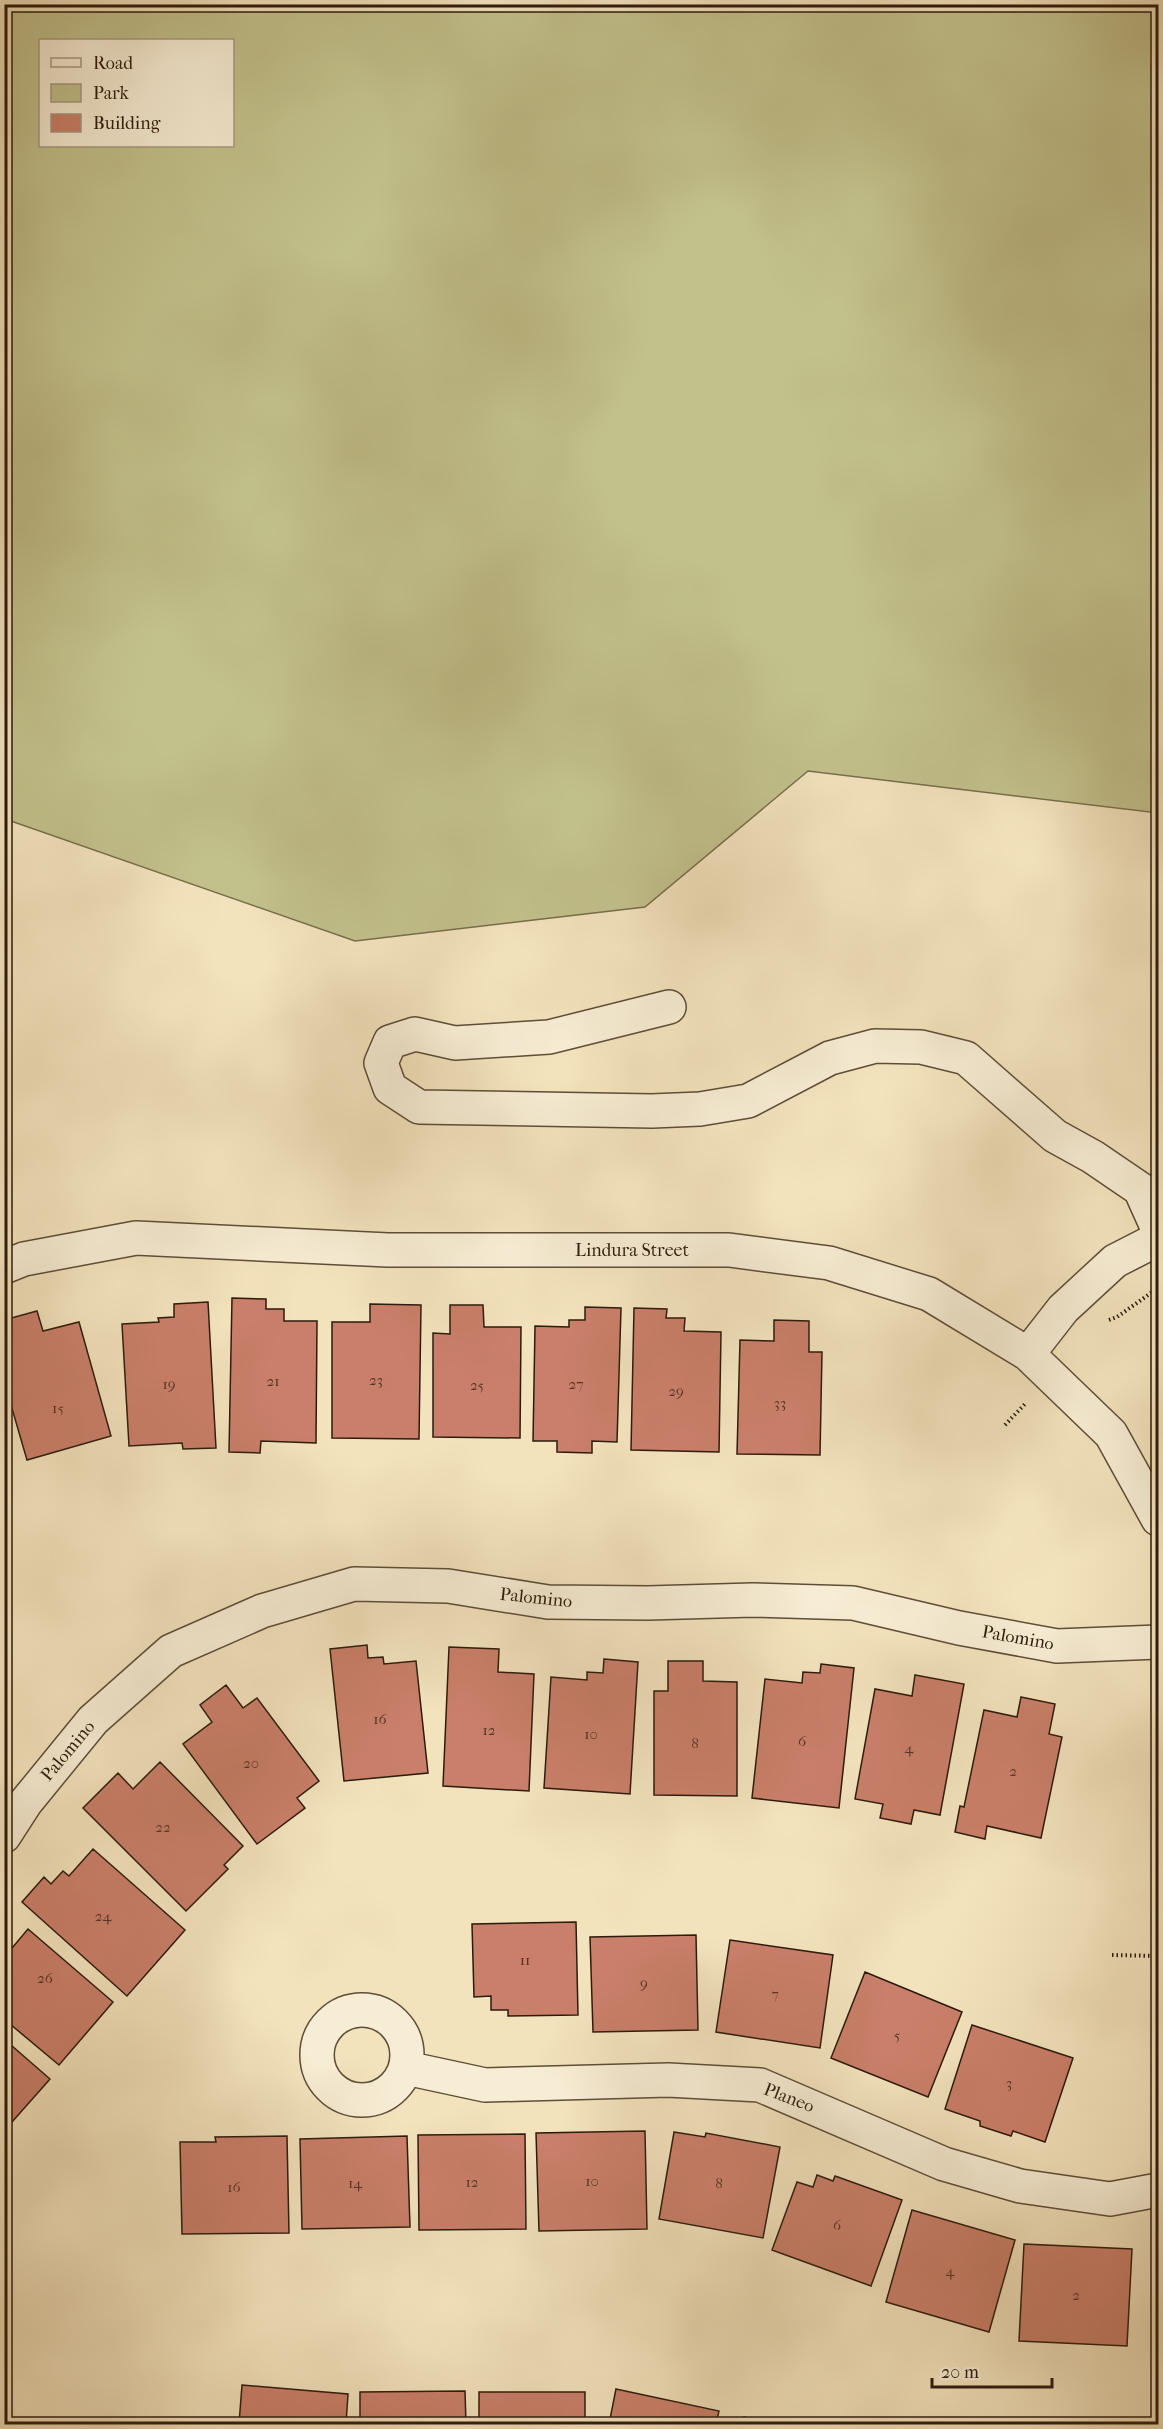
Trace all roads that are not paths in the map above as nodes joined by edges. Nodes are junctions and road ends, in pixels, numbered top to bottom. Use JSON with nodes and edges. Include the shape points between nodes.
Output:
{"nodes":[{"id":1,"x":669,"y":1007,"type":"dead end"},
{"id":2,"x":1158,"y":1228,"type":"edge"},
{"id":3,"x":1158,"y":1239,"type":"edge"},
{"id":4,"x":4,"y":1267,"type":"edge"},
{"id":5,"x":1028,"y":1354,"type":"junction"},
{"id":6,"x":1158,"y":1519,"type":"edge"},
{"id":7,"x":1158,"y":1642,"type":"edge"},
{"id":8,"x":4,"y":1836,"type":"edge"},
{"id":9,"x":406,"y":2068,"type":"dead end"},
{"id":10,"x":1158,"y":2190,"type":"edge"}],
"edges":[{"from":1,"to":2,"type":"street","via":[[549,1037],[455,1043],[415,1034],[390,1042],[381,1063],[390,1088],[419,1107],[652,1111],[748,1101],[830,1058],[875,1046],[921,1047],[966,1058],[1055,1136],[1140,1189]]},
{"from":3,"to":5,"type":"street","via":[[1115,1261],[1064,1309]]},
{"from":4,"to":5,"type":"street","name":"Lindura Street","via":[[24,1259],[136,1238],[388,1250],[729,1250],[829,1263],[929,1294]]},
{"from":5,"to":6,"type":"street","name":"Lindura Street","via":[[1111,1434]]},
{"from":7,"to":8,"type":"street","name":"Palomino","via":[[1057,1646],[853,1603],[548,1602],[448,1586],[354,1584],[262,1611],[171,1651],[93,1720],[26,1802]]},
{"from":9,"to":10,"type":"street","name":"Planeo","via":[[485,2085],[668,2080],[760,2085],[944,2164],[1020,2186],[1110,2199]]}]}
